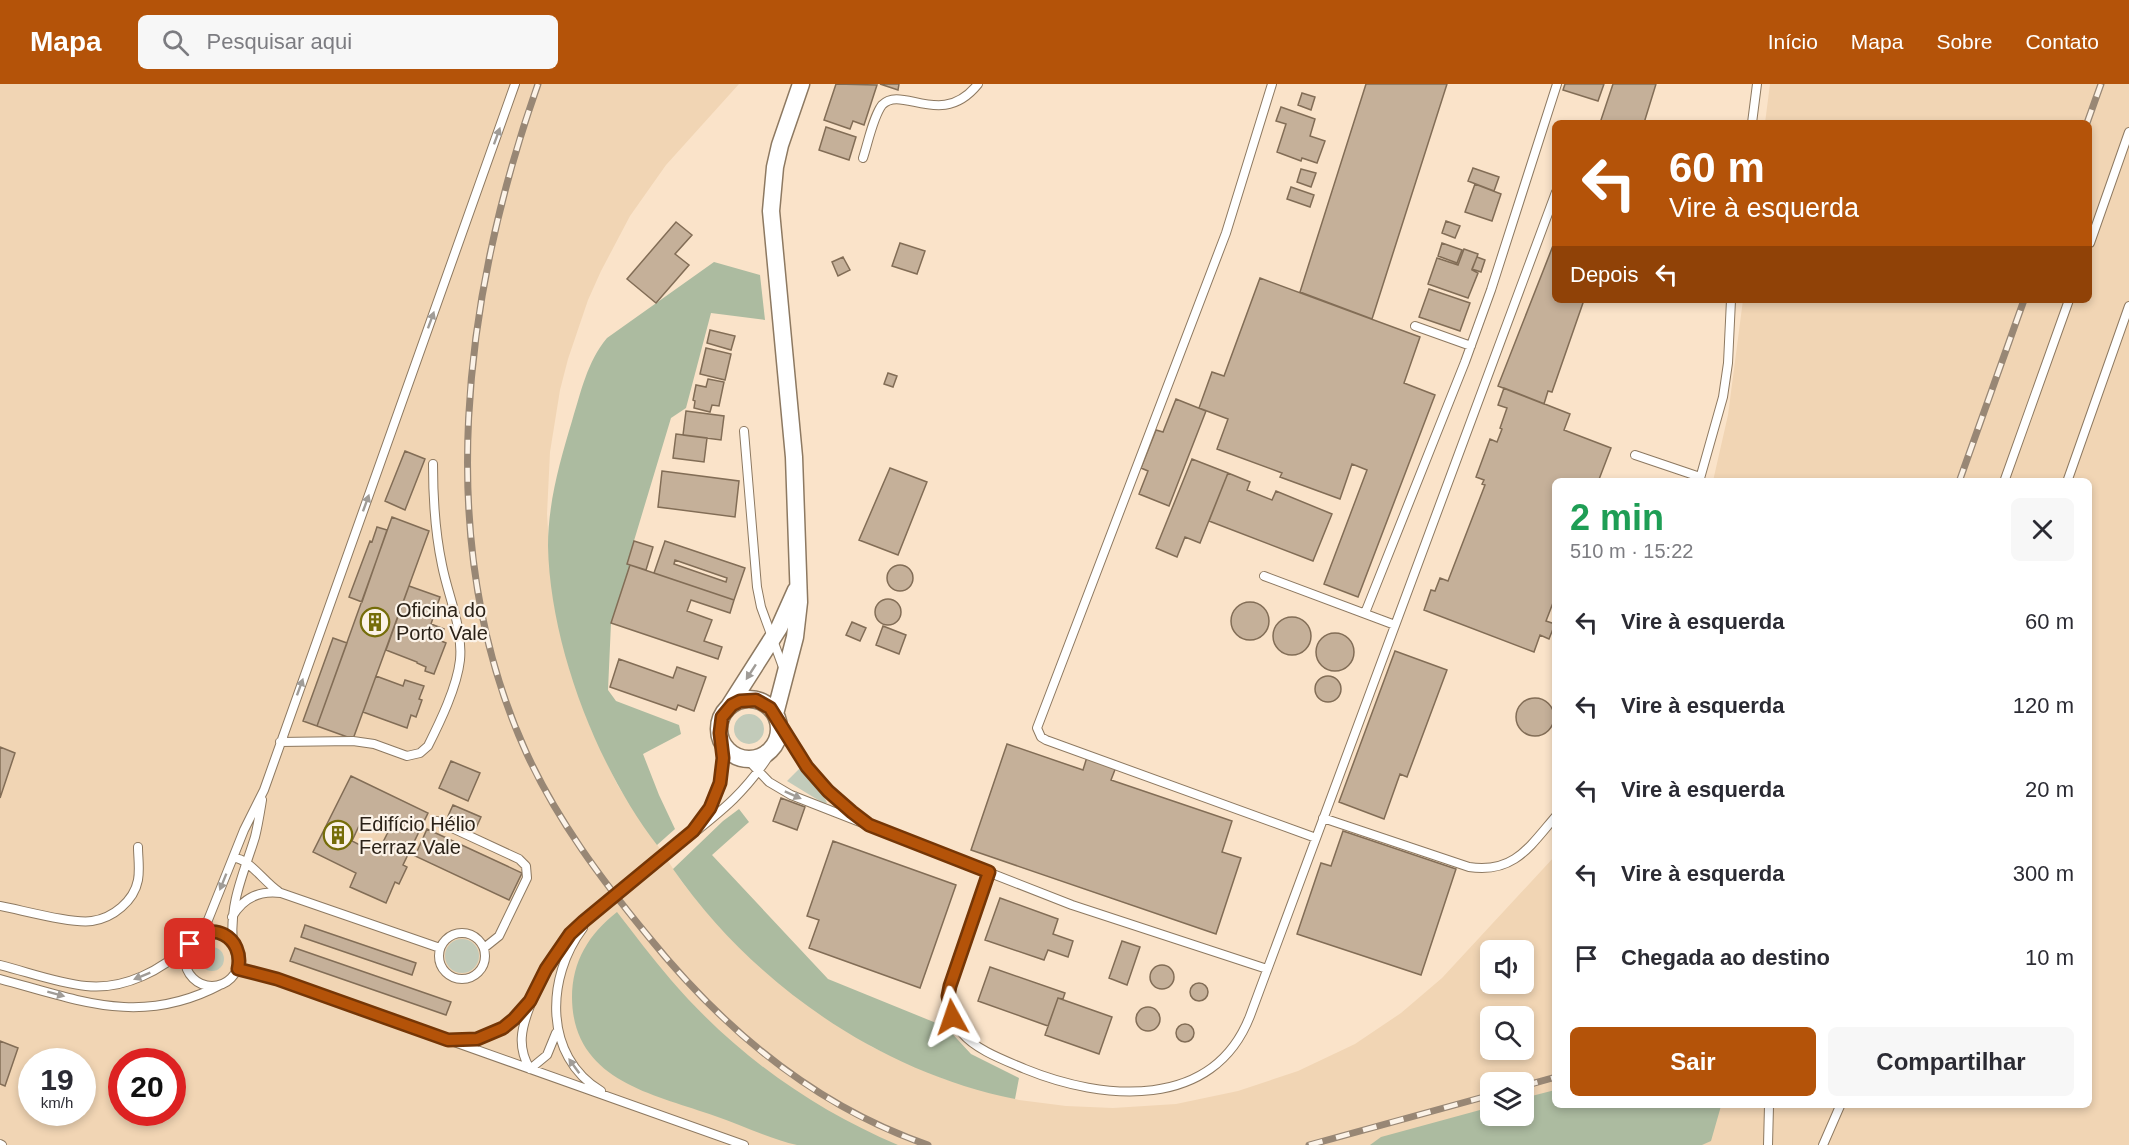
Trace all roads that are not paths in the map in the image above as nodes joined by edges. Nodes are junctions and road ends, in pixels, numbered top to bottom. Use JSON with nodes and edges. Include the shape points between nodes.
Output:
{"nodes":[{"id":1,"x":515,"y":84,"type":"edge"},
{"id":2,"x":801,"y":84,"type":"edge"},
{"id":3,"x":978,"y":84,"type":"edge"},
{"id":4,"x":1272,"y":84,"type":"edge"},
{"id":5,"x":1557,"y":84,"type":"edge"},
{"id":6,"x":1757,"y":84,"type":"edge"},
{"id":7,"x":1752,"y":120,"type":"edge"},
{"id":8,"x":2129,"y":132,"type":"edge"},
{"id":9,"x":863,"y":158,"type":"dead end"},
{"id":10,"x":1552,"y":203,"type":"edge"},
{"id":11,"x":2092,"y":237,"type":"edge"},
{"id":12,"x":1731,"y":303,"type":"edge"},
{"id":13,"x":2068,"y":303,"type":"edge"},
{"id":14,"x":2129,"y":306,"type":"edge"},
{"id":15,"x":1415,"y":326,"type":"dead end"},
{"id":16,"x":1471,"y":346,"type":"junction"},
{"id":17,"x":744,"y":431,"type":"dead end"},
{"id":18,"x":1635,"y":455,"type":"dead end"},
{"id":19,"x":433,"y":464,"type":"dead end"},
{"id":20,"x":1696,"y":478,"type":"edge"},
{"id":21,"x":1699,"y":478,"type":"edge"},
{"id":22,"x":2005,"y":478,"type":"edge"},
{"id":23,"x":2068,"y":478,"type":"edge"},
{"id":24,"x":1264,"y":576,"type":"dead end"},
{"id":25,"x":798,"y":584,"type":"junction"},
{"id":26,"x":1365,"y":614,"type":"junction"},
{"id":27,"x":1395,"y":625,"type":"junction"},
{"id":28,"x":773,"y":638,"type":"junction"},
{"id":29,"x":785,"y":676,"type":"junction"},
{"id":30,"x":726,"y":710,"type":"junction"},
{"id":31,"x":777,"y":718,"type":"junction"},
{"id":32,"x":720,"y":733,"type":"junction"},
{"id":33,"x":280,"y":742,"type":"junction"},
{"id":34,"x":775,"y":746,"type":"junction"},
{"id":35,"x":747,"y":759,"type":"junction"},
{"id":36,"x":758,"y":772,"type":"junction"},
{"id":37,"x":264,"y":790,"type":"junction"},
{"id":38,"x":1323,"y":818,"type":"junction"},
{"id":39,"x":437,"y":821,"type":"dead end"},
{"id":40,"x":1552,"y":821,"type":"edge"},
{"id":41,"x":869,"y":825,"type":"junction"},
{"id":42,"x":1316,"y":838,"type":"junction"},
{"id":43,"x":681,"y":843,"type":"junction"},
{"id":44,"x":138,"y":847,"type":"dead end"},
{"id":45,"x":233,"y":858,"type":"junction"},
{"id":46,"x":247,"y":862,"type":"junction"},
{"id":47,"x":989,"y":872,"type":"junction"},
{"id":48,"x":281,"y":893,"type":"junction"},
{"id":49,"x":0,"y":906,"type":"edge"},
{"id":50,"x":599,"y":908,"type":"junction"},
{"id":51,"x":232,"y":916,"type":"junction"},
{"id":52,"x":198,"y":936,"type":"junction"},
{"id":53,"x":233,"y":942,"type":"junction"},
{"id":54,"x":190,"y":944,"type":"junction"},
{"id":55,"x":440,"y":948,"type":"junction"},
{"id":56,"x":484,"y":948,"type":"junction"},
{"id":57,"x":0,"y":965,"type":"edge"},
{"id":58,"x":238,"y":969,"type":"junction"},
{"id":59,"x":1267,"y":969,"type":"junction"},
{"id":60,"x":0,"y":979,"type":"edge"},
{"id":61,"x":222,"y":984,"type":"junction"},
{"id":62,"x":535,"y":991,"type":"junction"},
{"id":63,"x":557,"y":1028,"type":"junction"},
{"id":64,"x":448,"y":1040,"type":"junction"},
{"id":65,"x":530,"y":1069,"type":"junction"},
{"id":66,"x":620,"y":1101,"type":"junction"},
{"id":67,"x":1769,"y":1108,"type":"edge"},
{"id":68,"x":1839,"y":1108,"type":"edge"},
{"id":69,"x":744,"y":1145,"type":"edge"},
{"id":70,"x":1768,"y":1145,"type":"edge"},
{"id":71,"x":1823,"y":1145,"type":"edge"}],
"edges":[{"from":33,"to":1,"type":"lane","one_way":true},
{"from":2,"to":25,"type":"street","via":[[780,145],[771,211],[794,457]]},
{"from":3,"to":9,"type":"lane","via":[[963,98],[946,104],[928,104],[905,96],[888,99],[880,108]]},
{"from":4,"to":42,"type":"lane","via":[[1226,233],[1037,728],[1046,740]]},
{"from":5,"to":16,"type":"lane"},
{"from":6,"to":7,"type":"lane"},
{"from":8,"to":11,"type":"lane"},
{"from":10,"to":27,"type":"lane"},
{"from":12,"to":21,"type":"lane","via":[[1723,397]]},
{"from":13,"to":22,"type":"lane"},
{"from":14,"to":23,"type":"lane"},
{"from":15,"to":16,"type":"lane"},
{"from":16,"to":26,"type":"lane"},
{"from":17,"to":28,"type":"lane","via":[[757,587]]},
{"from":18,"to":20,"type":"lane"},
{"from":19,"to":33,"type":"lane","via":[[438,541],[460,648],[455,683],[428,746],[407,756],[353,741]]},
{"from":24,"to":26,"type":"lane"},
{"from":25,"to":28,"type":"street"},
{"from":25,"to":29,"type":"street","via":[[798,622]]},
{"from":26,"to":27,"type":"lane"},
{"from":27,"to":38,"type":"lane"},
{"from":28,"to":29,"type":"lane"},
{"from":28,"to":30,"type":"street","one_way":true},
{"from":29,"to":31,"type":"street"},
{"from":30,"to":31,"type":"street","via":[[748,699],[764,703]]},
{"from":30,"to":32,"type":"street"},
{"from":31,"to":34,"type":"street"},
{"from":31,"to":41,"type":"lane","via":[[796,753],[820,784]]},
{"from":32,"to":35,"type":"street","via":[[732,754]]},
{"from":32,"to":43,"type":"lane","via":[[722,764],[716,796]]},
{"from":33,"to":37,"type":"lane"},
{"from":34,"to":35,"type":"street","via":[[763,756]]},
{"from":34,"to":36,"type":"lane"},
{"from":35,"to":36,"type":"lane"},
{"from":36,"to":41,"type":"lane","one_way":true,"via":[[791,795]]},
{"from":36,"to":43,"type":"lane","via":[[725,809]]},
{"from":37,"to":45,"type":"lane"},
{"from":37,"to":46,"type":"lane"},
{"from":38,"to":40,"type":"lane","via":[[1469,867],[1488,869],[1516,859]]},
{"from":38,"to":42,"type":"lane"},
{"from":39,"to":56,"type":"lane","via":[[519,859],[526,866],[527,878],[501,931]]},
{"from":41,"to":47,"type":"lane"},
{"from":42,"to":59,"type":"lane"},
{"from":43,"to":50,"type":"lane"},
{"from":44,"to":49,"type":"lane","via":[[136,887],[127,902],[108,916],[83,921]]},
{"from":45,"to":46,"type":"lane"},
{"from":45,"to":52,"type":"lane","one_way":true},
{"from":46,"to":48,"type":"lane"},
{"from":46,"to":51,"type":"lane"},
{"from":47,"to":59,"type":"lane","via":[[1110,919]]},
{"from":47,"to":59,"type":"lane","via":[[950,986],[949,1007],[956,1025],[969,1040],[1033,1072],[1076,1085],[1124,1091],[1161,1089],[1192,1080],[1217,1065],[1237,1043]]},
{"from":48,"to":51,"type":"lane","via":[[256,894]]},
{"from":48,"to":55,"type":"lane"},
{"from":50,"to":62,"type":"lane","via":[[557,951]]},
{"from":50,"to":63,"type":"lane","via":[[579,933],[565,961],[555,1004]]},
{"from":51,"to":53,"type":"lane"},
{"from":52,"to":53,"type":"lane","via":[[219,933]]},
{"from":52,"to":54,"type":"lane"},
{"from":53,"to":58,"type":"lane","via":[[238,952]]},
{"from":54,"to":57,"type":"lane","one_way":true,"via":[[145,976],[101,986],[87,987]]},
{"from":54,"to":61,"type":"lane","via":[[186,960],[192,976],[205,985]]},
{"from":55,"to":56,"type":"lane","via":[[450,936],[461,933],[477,938]]},
{"from":55,"to":56,"type":"lane","via":[[441,967],[460,980],[481,970]]},
{"from":58,"to":61,"type":"lane"},
{"from":58,"to":64,"type":"lane","via":[[277,979]]},
{"from":60,"to":61,"type":"lane","one_way":true,"via":[[126,1008],[168,1004]]},
{"from":62,"to":64,"type":"lane","via":[[524,1009],[503,1028],[477,1039]]},
{"from":62,"to":65,"type":"lane","via":[[521,1032],[523,1055]]},
{"from":63,"to":65,"type":"lane","via":[[548,1055]]},
{"from":66,"to":63,"type":"lane","one_way":true,"via":[[578,1072],[565,1052]]},
{"from":64,"to":65,"type":"lane"},
{"from":65,"to":66,"type":"lane"},
{"from":66,"to":69,"type":"lane"},
{"from":67,"to":70,"type":"lane"},
{"from":68,"to":71,"type":"lane"}]}
